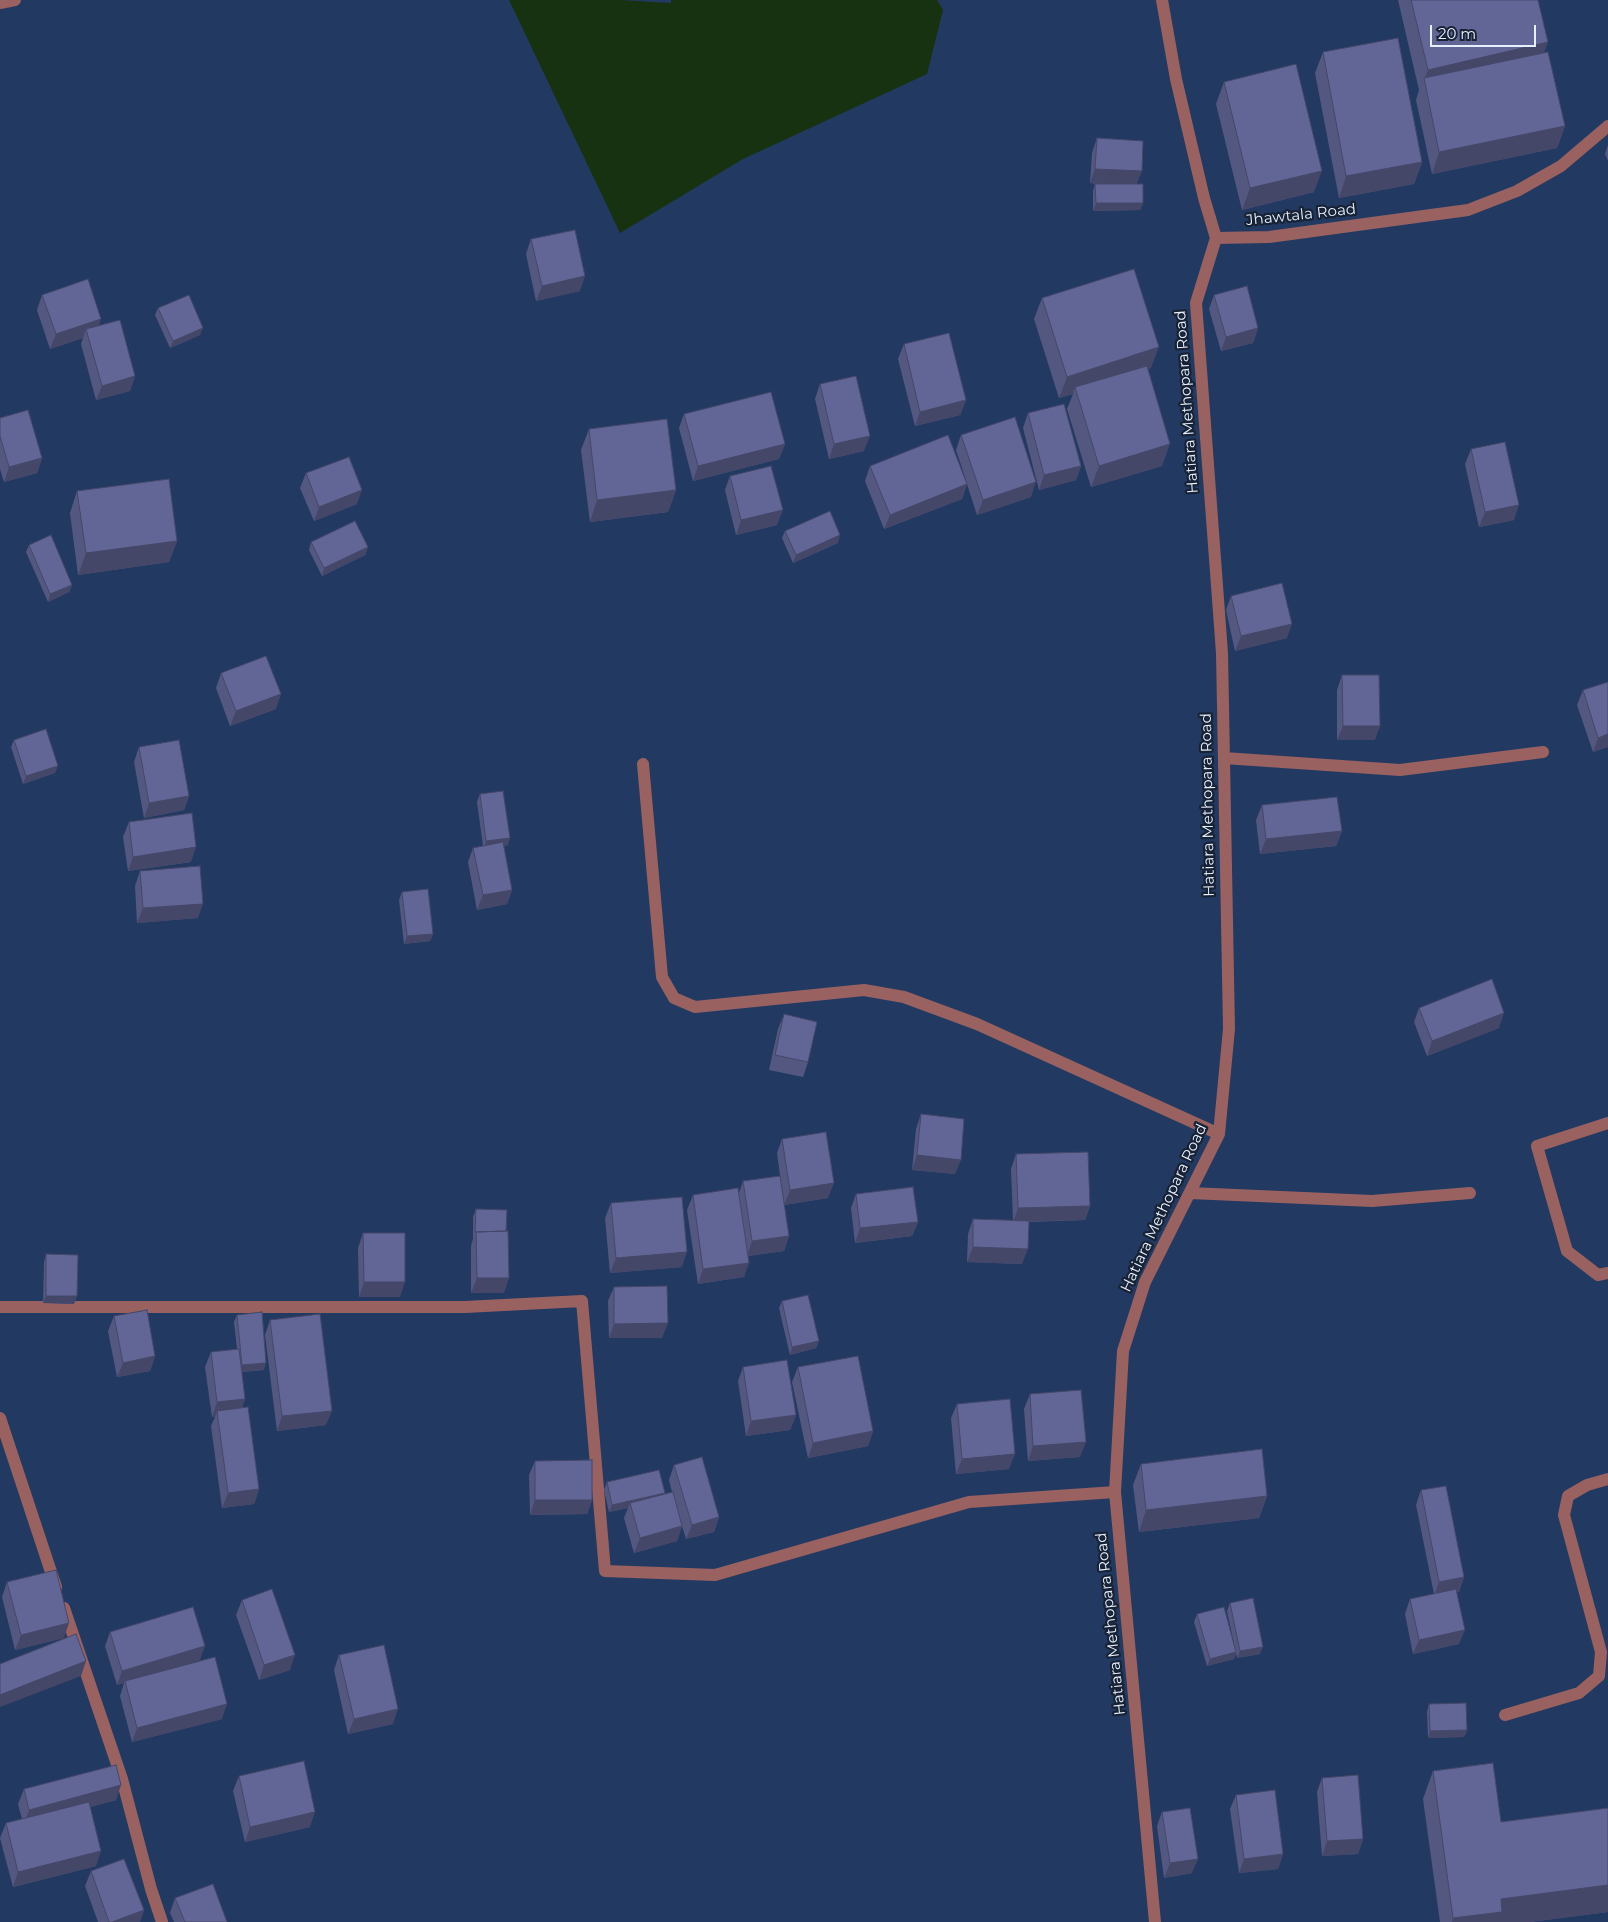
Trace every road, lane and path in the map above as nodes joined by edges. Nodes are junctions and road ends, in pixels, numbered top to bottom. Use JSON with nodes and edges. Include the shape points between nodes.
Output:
{"nodes":[{"id":1,"x":15,"y":0,"type":"edge"},
{"id":2,"x":1162,"y":0,"type":"edge"},
{"id":3,"x":0,"y":3,"type":"edge"},
{"id":4,"x":1608,"y":126,"type":"edge"},
{"id":5,"x":1216,"y":238,"type":"junction"},
{"id":6,"x":1543,"y":752,"type":"dead end"},
{"id":7,"x":1224,"y":758,"type":"junction"},
{"id":8,"x":643,"y":764,"type":"dead end"},
{"id":9,"x":1608,"y":1123,"type":"edge"},
{"id":10,"x":1219,"y":1134,"type":"junction"},
{"id":11,"x":1190,"y":1193,"type":"junction"},
{"id":12,"x":1470,"y":1193,"type":"dead end"},
{"id":13,"x":1608,"y":1272,"type":"edge"},
{"id":14,"x":0,"y":1307,"type":"edge"},
{"id":15,"x":0,"y":1418,"type":"edge"},
{"id":16,"x":1608,"y":1479,"type":"edge"},
{"id":17,"x":1115,"y":1492,"type":"junction"},
{"id":18,"x":1505,"y":1715,"type":"dead end"},
{"id":19,"x":162,"y":1922,"type":"edge"},
{"id":20,"x":1155,"y":1922,"type":"edge"}],
"edges":[{"from":1,"to":3,"type":"street"},
{"from":2,"to":5,"type":"street","via":[[1183,106]]},
{"from":4,"to":5,"type":"street","name":"Jhawtala Road","via":[[1561,166],[1517,191],[1468,210],[1269,237]]},
{"from":5,"to":7,"type":"street","name":"Hatiara Methopara Road","via":[[1196,303],[1222,653]]},
{"from":6,"to":7,"type":"street","via":[[1400,770]]},
{"from":7,"to":10,"type":"street","name":"Hatiara Methopara Road","via":[[1229,1029]]},
{"from":8,"to":10,"type":"street","via":[[662,977],[674,998],[695,1007],[864,990],[904,997],[977,1024]]},
{"from":9,"to":13,"type":"street","via":[[1537,1146],[1567,1251],[1598,1275]]},
{"from":10,"to":11,"type":"street","name":"Hatiara Methopara Road"},
{"from":11,"to":12,"type":"street","via":[[1372,1200]]},
{"from":11,"to":17,"type":"street","name":"Hatiara Methopara Road","via":[[1145,1282],[1123,1351]]},
{"from":14,"to":17,"type":"street","via":[[465,1307],[582,1301],[605,1571],[715,1575],[969,1502]]},
{"from":15,"to":19,"type":"street","via":[[122,1779]]},
{"from":16,"to":18,"type":"street","via":[[1587,1485],[1568,1496],[1564,1515],[1601,1652],[1600,1676],[1579,1693]]},
{"from":17,"to":20,"type":"street","name":"Hatiara Methopara Road"}]}
